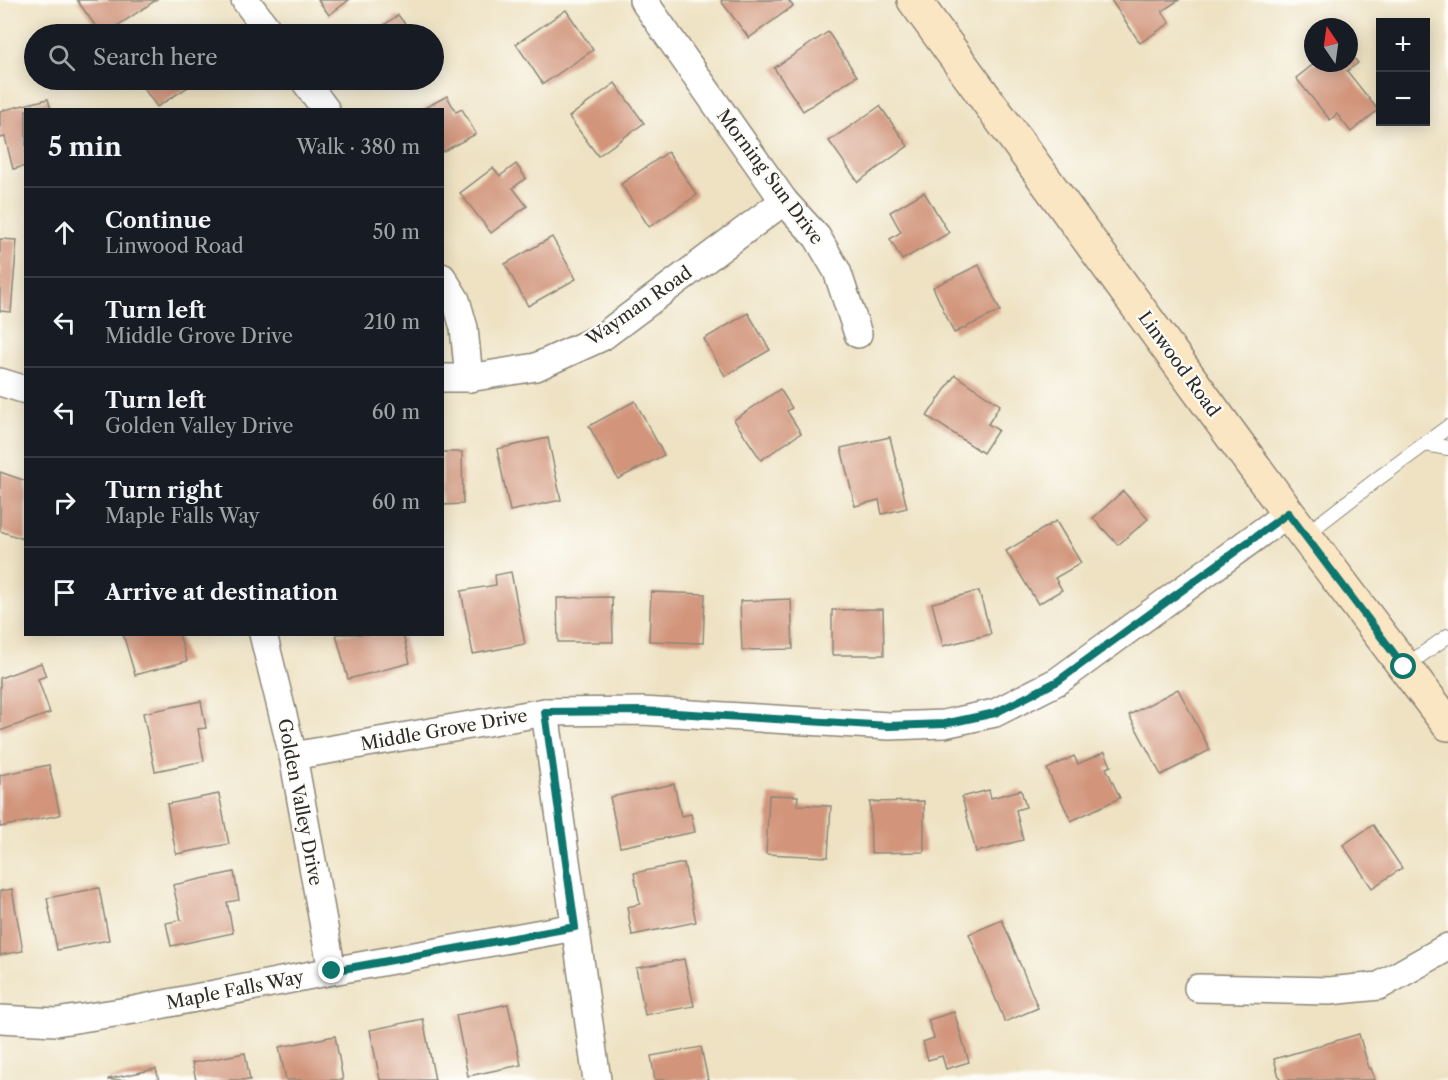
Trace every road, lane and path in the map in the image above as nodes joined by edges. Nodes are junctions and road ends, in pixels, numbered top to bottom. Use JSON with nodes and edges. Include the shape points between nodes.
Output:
{"nodes":[{"id":1,"x":245,"y":0,"type":"edge"},
{"id":2,"x":643,"y":0,"type":"edge"},
{"id":3,"x":914,"y":0,"type":"edge"},
{"id":4,"x":263,"y":24,"type":"edge"},
{"id":5,"x":311,"y":90,"type":"edge"},
{"id":6,"x":325,"y":108,"type":"edge"},
{"id":7,"x":784,"y":201,"type":"junction"},
{"id":8,"x":444,"y":280,"type":"edge"},
{"id":9,"x":858,"y":334,"type":"dead end"},
{"id":10,"x":456,"y":378,"type":"edge"},
{"id":11,"x":0,"y":382,"type":"edge"},
{"id":12,"x":24,"y":389,"type":"edge"},
{"id":13,"x":1448,"y":427,"type":"edge"},
{"id":14,"x":1425,"y":444,"type":"junction"},
{"id":15,"x":1448,"y":448,"type":"edge"},
{"id":16,"x":1296,"y":524,"type":"junction"},
{"id":17,"x":263,"y":636,"type":"edge"},
{"id":18,"x":1448,"y":636,"type":"edge"},
{"id":19,"x":1404,"y":667,"type":"junction"},
{"id":20,"x":545,"y":712,"type":"junction"},
{"id":21,"x":1448,"y":724,"type":"edge"},
{"id":22,"x":293,"y":756,"type":"junction"},
{"id":23,"x":575,"y":927,"type":"junction"},
{"id":24,"x":1448,"y":947,"type":"edge"},
{"id":25,"x":332,"y":971,"type":"junction"},
{"id":26,"x":1197,"y":988,"type":"dead end"},
{"id":27,"x":0,"y":1019,"type":"edge"},
{"id":28,"x":597,"y":1080,"type":"edge"}],
"edges":[{"from":1,"to":4,"type":"street"},
{"from":2,"to":7,"type":"street","name":"Morning Sun Drive"},
{"from":3,"to":16,"type":"street","name":"Linwood Road"},
{"from":5,"to":6,"type":"street"},
{"from":7,"to":9,"type":"street","name":"Morning Sun Drive","via":[[817,237],[837,271]]},
{"from":7,"to":10,"type":"street","name":"Wayman Road","via":[[602,337],[536,368]]},
{"from":8,"to":10,"type":"street","via":[[456,300],[464,328]]},
{"from":11,"to":12,"type":"street"},
{"from":13,"to":14,"type":"lane"},
{"from":14,"to":15,"type":"lane"},
{"from":14,"to":16,"type":"lane","via":[[1376,480]]},
{"from":16,"to":19,"type":"street","name":"Linwood Road"},
{"from":16,"to":20,"type":"street","name":"Middle Grove Drive","via":[[1058,681],[995,713],[944,724],[889,726],[642,711]]},
{"from":17,"to":22,"type":"street","name":"Golden Valley Drive"},
{"from":18,"to":19,"type":"lane"},
{"from":19,"to":21,"type":"street","name":"Linwood Road"},
{"from":20,"to":22,"type":"street","name":"Middle Grove Drive"},
{"from":20,"to":23,"type":"street"},
{"from":22,"to":25,"type":"street","name":"Golden Valley Drive"},
{"from":23,"to":25,"type":"street","name":"Maple Falls Way"},
{"from":23,"to":28,"type":"street"},
{"from":24,"to":26,"type":"street","via":[[1379,986],[1329,991]]},
{"from":25,"to":27,"type":"street","name":"Maple Falls Way","via":[[56,1022]]}]}
